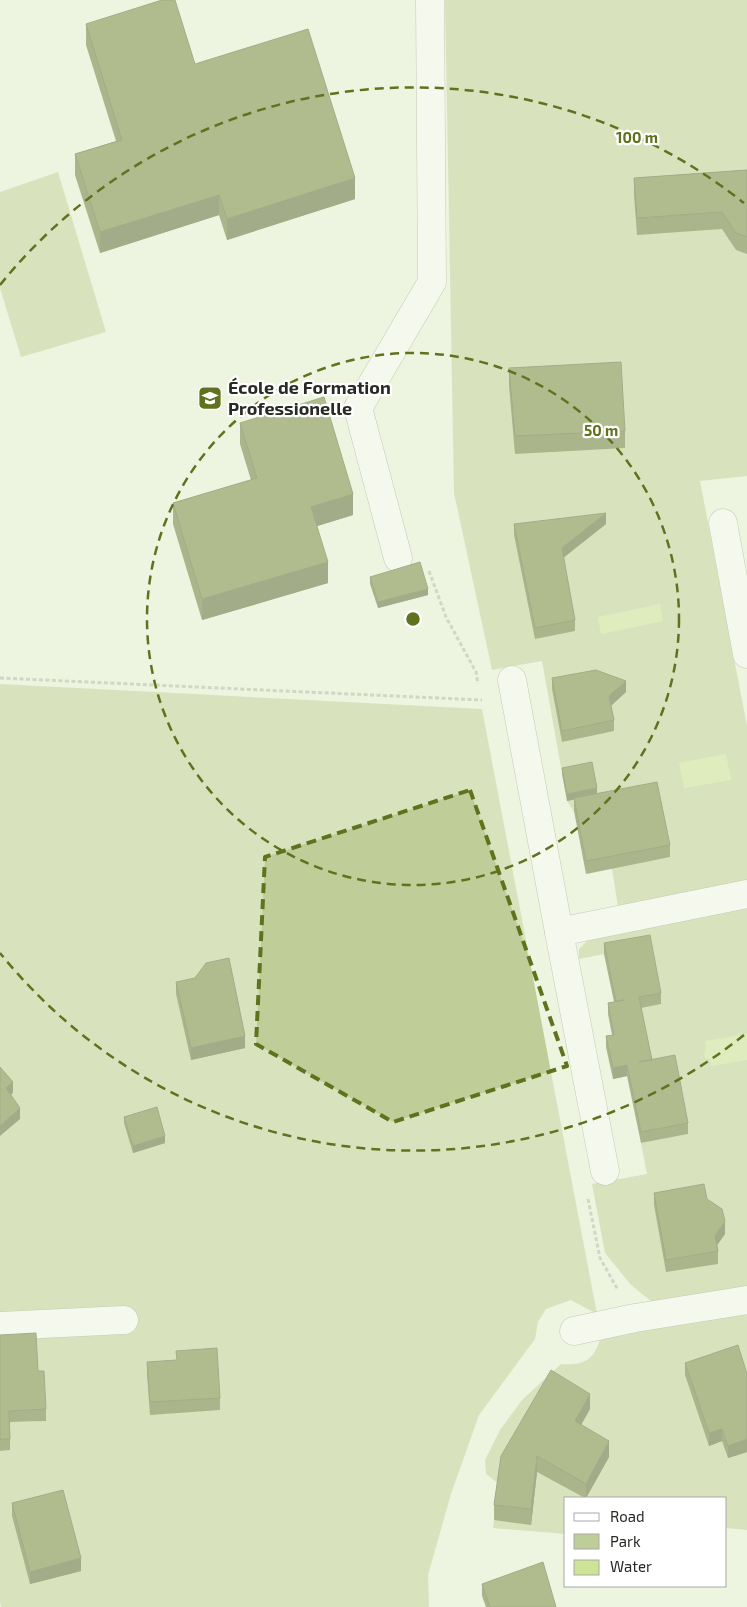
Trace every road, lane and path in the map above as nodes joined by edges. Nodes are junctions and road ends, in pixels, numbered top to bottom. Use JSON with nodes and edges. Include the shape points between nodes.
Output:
{"nodes":[{"id":1,"x":430,"y":0,"type":"edge"},
{"id":2,"x":723,"y":523,"type":"dead end"},
{"id":3,"x":398,"y":558,"type":"joint"},
{"id":4,"x":747,"y":654,"type":"edge"},
{"id":5,"x":0,"y":678,"type":"edge"},
{"id":6,"x":512,"y":680,"type":"dead end"},
{"id":7,"x":747,"y":894,"type":"edge"},
{"id":8,"x":559,"y":932,"type":"junction"},
{"id":9,"x":605,"y":1171,"type":"dead end"},
{"id":10,"x":747,"y":1300,"type":"edge"},
{"id":11,"x":124,"y":1320,"type":"dead end"},
{"id":12,"x":0,"y":1326,"type":"edge"},
{"id":13,"x":574,"y":1331,"type":"dead end"}],
"edges":[{"from":1,"to":3,"type":"street","via":[[432,282],[358,408]]},
{"from":2,"to":4,"type":"street"},
{"from":3,"to":5,"type":"path","via":[[422,553],[446,617],[476,672],[482,700]]},
{"from":6,"to":8,"type":"street"},
{"from":7,"to":8,"type":"street"},
{"from":8,"to":9,"type":"street"},
{"from":10,"to":13,"type":"street"},
{"from":11,"to":12,"type":"street"}]}
